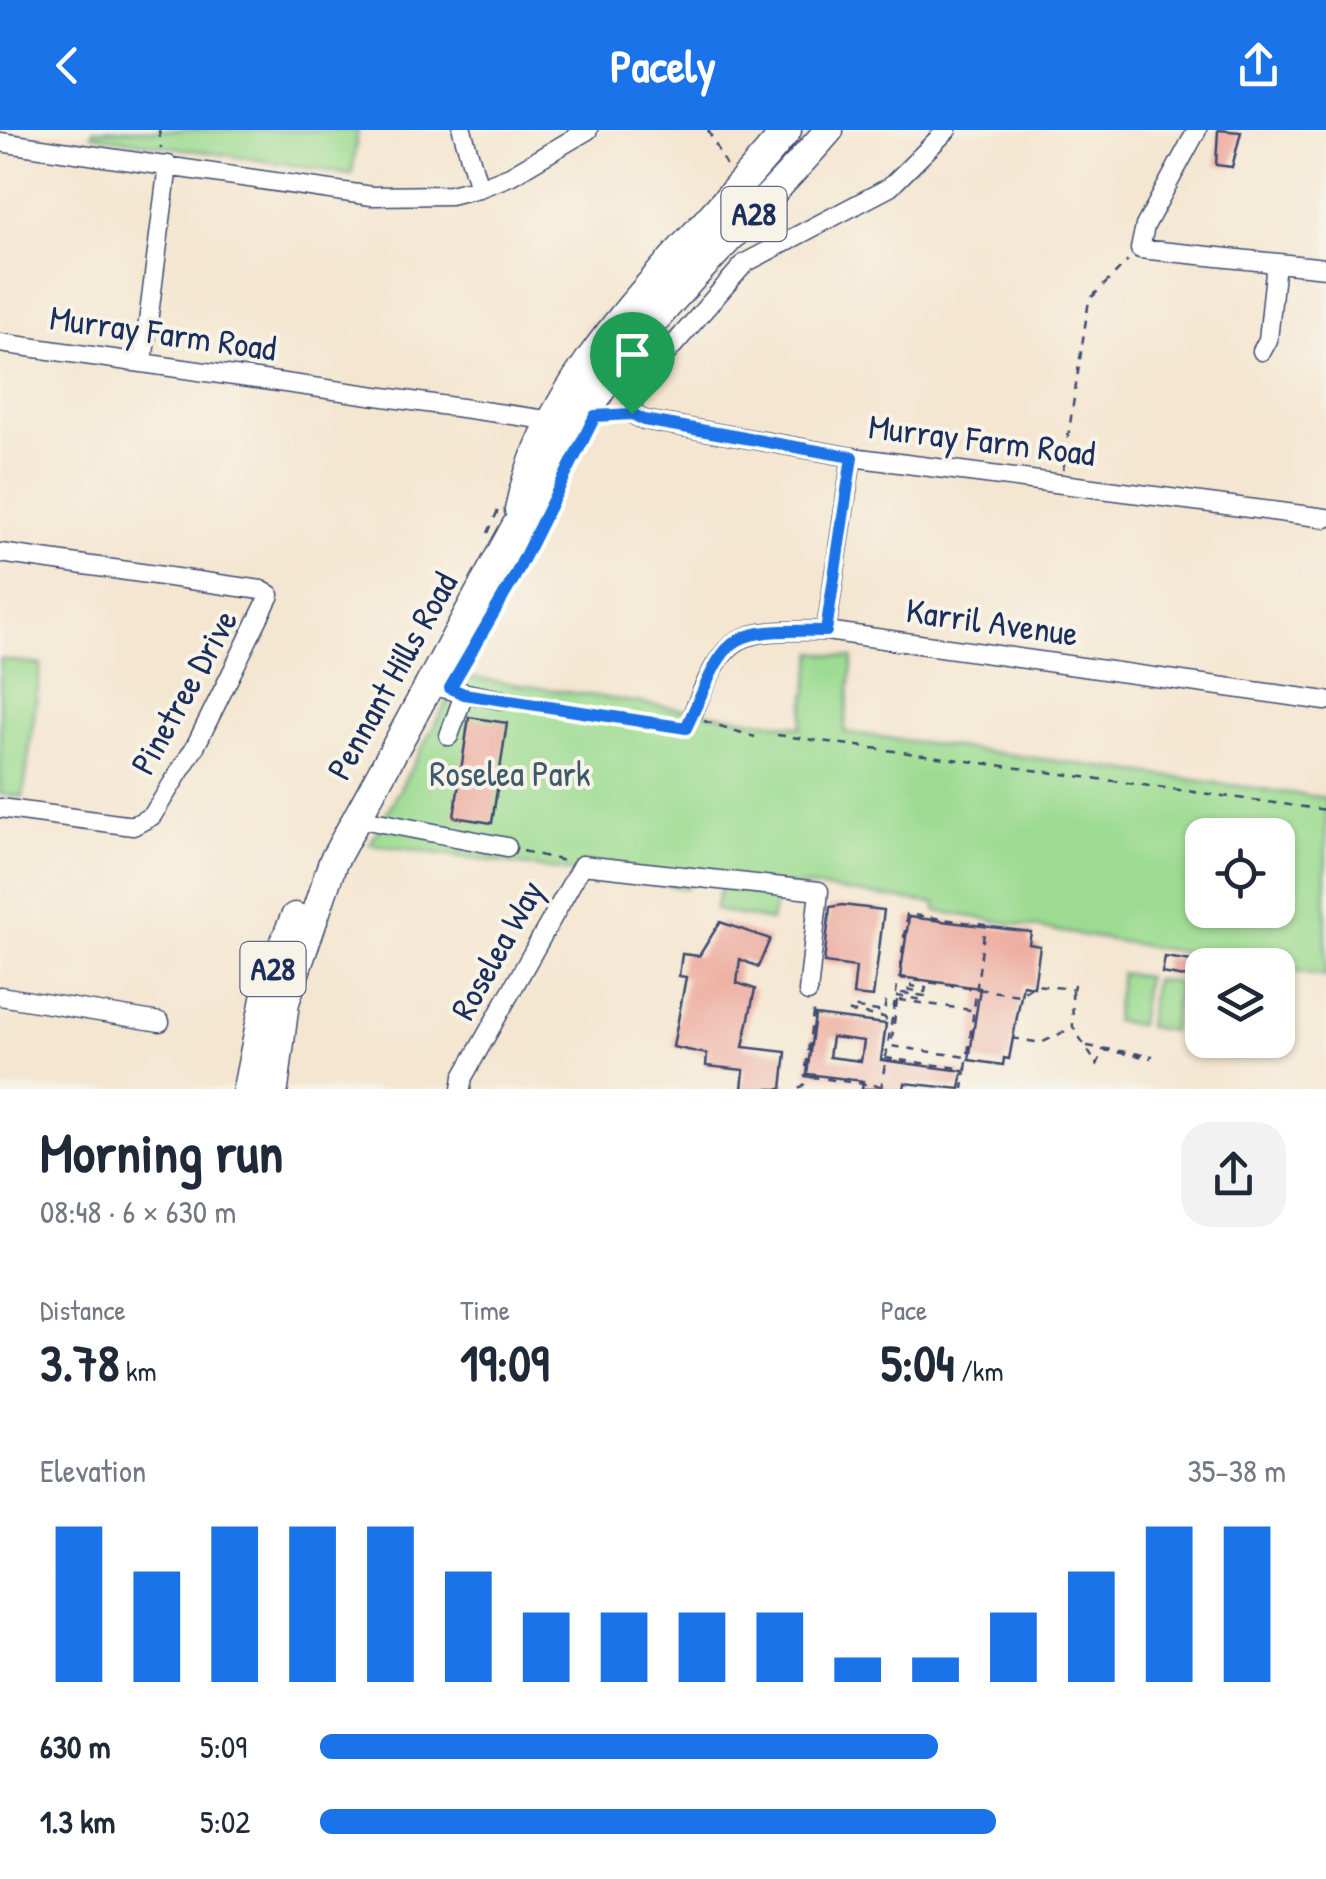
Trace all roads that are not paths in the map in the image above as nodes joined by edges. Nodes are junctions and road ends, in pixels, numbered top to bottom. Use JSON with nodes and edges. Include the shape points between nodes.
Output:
{"nodes":[{"id":1,"x":462,"y":130,"type":"edge"},
{"id":2,"x":588,"y":130,"type":"edge"},
{"id":3,"x":787,"y":130,"type":"edge"},
{"id":4,"x":830,"y":130,"type":"edge"},
{"id":5,"x":947,"y":130,"type":"edge"},
{"id":6,"x":1197,"y":130,"type":"edge"},
{"id":7,"x":0,"y":142,"type":"edge"},
{"id":8,"x":164,"y":164,"type":"junction"},
{"id":9,"x":479,"y":188,"type":"junction"},
{"id":10,"x":1276,"y":263,"type":"junction"},
{"id":11,"x":1326,"y":268,"type":"edge"},
{"id":12,"x":0,"y":343,"type":"edge"},
{"id":13,"x":1262,"y":351,"type":"dead end"},
{"id":14,"x":143,"y":362,"type":"junction"},
{"id":15,"x":597,"y":393,"type":"junction"},
{"id":16,"x":554,"y":421,"type":"junction"},
{"id":17,"x":852,"y":457,"type":"junction"},
{"id":18,"x":508,"y":517,"type":"junction"},
{"id":19,"x":1326,"y":518,"type":"edge"},
{"id":20,"x":0,"y":553,"type":"edge"},
{"id":21,"x":826,"y":631,"type":"junction"},
{"id":22,"x":448,"y":689,"type":"junction"},
{"id":23,"x":502,"y":700,"type":"road end"},
{"id":24,"x":1326,"y":701,"type":"edge"},
{"id":25,"x":693,"y":713,"type":"road end"},
{"id":26,"x":449,"y":736,"type":"dead end"},
{"id":27,"x":0,"y":808,"type":"edge"},
{"id":28,"x":357,"y":818,"type":"junction"},
{"id":29,"x":508,"y":847,"type":"road end"},
{"id":30,"x":334,"y":862,"type":"junction"},
{"id":31,"x":808,"y":992,"type":"road end"},
{"id":32,"x":0,"y":996,"type":"edge"},
{"id":33,"x":160,"y":1022,"type":"dead end"},
{"id":34,"x":246,"y":1089,"type":"edge"},
{"id":35,"x":274,"y":1089,"type":"edge"},
{"id":36,"x":461,"y":1089,"type":"edge"}],
"edges":[{"from":1,"to":9,"type":"street"},
{"from":2,"to":9,"type":"street"},
{"from":3,"to":16,"type":"highway","name":"Pennant Hills Road","number":"A28","via":[[613,332]]},
{"from":4,"to":15,"type":"highway","name":"Pennant Hills Road","number":"A28","via":[[647,329]]},
{"from":5,"to":17,"type":"street","name":"Murray Farm Road","via":[[890,187],[745,263],[633,401],[632,414],[644,420]]},
{"from":6,"to":10,"type":"street","via":[[1145,226],[1140,249]]},
{"from":7,"to":8,"type":"street"},
{"from":8,"to":9,"type":"street","via":[[372,196]]},
{"from":8,"to":14,"type":"street"},
{"from":10,"to":11,"type":"street"},
{"from":10,"to":13,"type":"street"},
{"from":12,"to":14,"type":"street","name":"Murray Farm Road"},
{"from":14,"to":16,"type":"street","name":"Murray Farm Road"},
{"from":15,"to":16,"type":"highway","via":[[569,419]]},
{"from":15,"to":18,"type":"highway","name":"Pennant Hills Road","number":"A28","via":[[539,498]]},
{"from":16,"to":18,"type":"highway","name":"Pennant Hills Road","number":"A28"},
{"from":17,"to":19,"type":"street","name":"Murray Farm Road"},
{"from":17,"to":21,"type":"street"},
{"from":18,"to":22,"type":"highway","name":"Pennant Hills Road","number":"A28"},
{"from":20,"to":27,"type":"street","name":"Pinetree Drive","via":[[270,595],[195,748],[152,816],[133,826]]},
{"from":21,"to":24,"type":"street","name":"Karril Avenue"},
{"from":21,"to":25,"type":"street","name":"Karril Avenue","via":[[772,630],[736,638],[712,667]]},
{"from":22,"to":23,"type":"street"},
{"from":22,"to":26,"type":"street"},
{"from":22,"to":28,"type":"highway","name":"Pennant Hills Road","number":"A28"},
{"from":28,"to":29,"type":"street"},
{"from":28,"to":30,"type":"highway","name":"Pennant Hills Road","number":"A28"},
{"from":30,"to":34,"type":"highway","name":"Pennant Hills Road","number":"A28","via":[[294,918],[268,979]]},
{"from":30,"to":35,"type":"highway","name":"Pennant Hills Road","number":"A28","via":[[285,1002]]},
{"from":31,"to":36,"type":"street","name":"Roselea Way","via":[[820,891],[582,865]]},
{"from":32,"to":33,"type":"street"}]}
